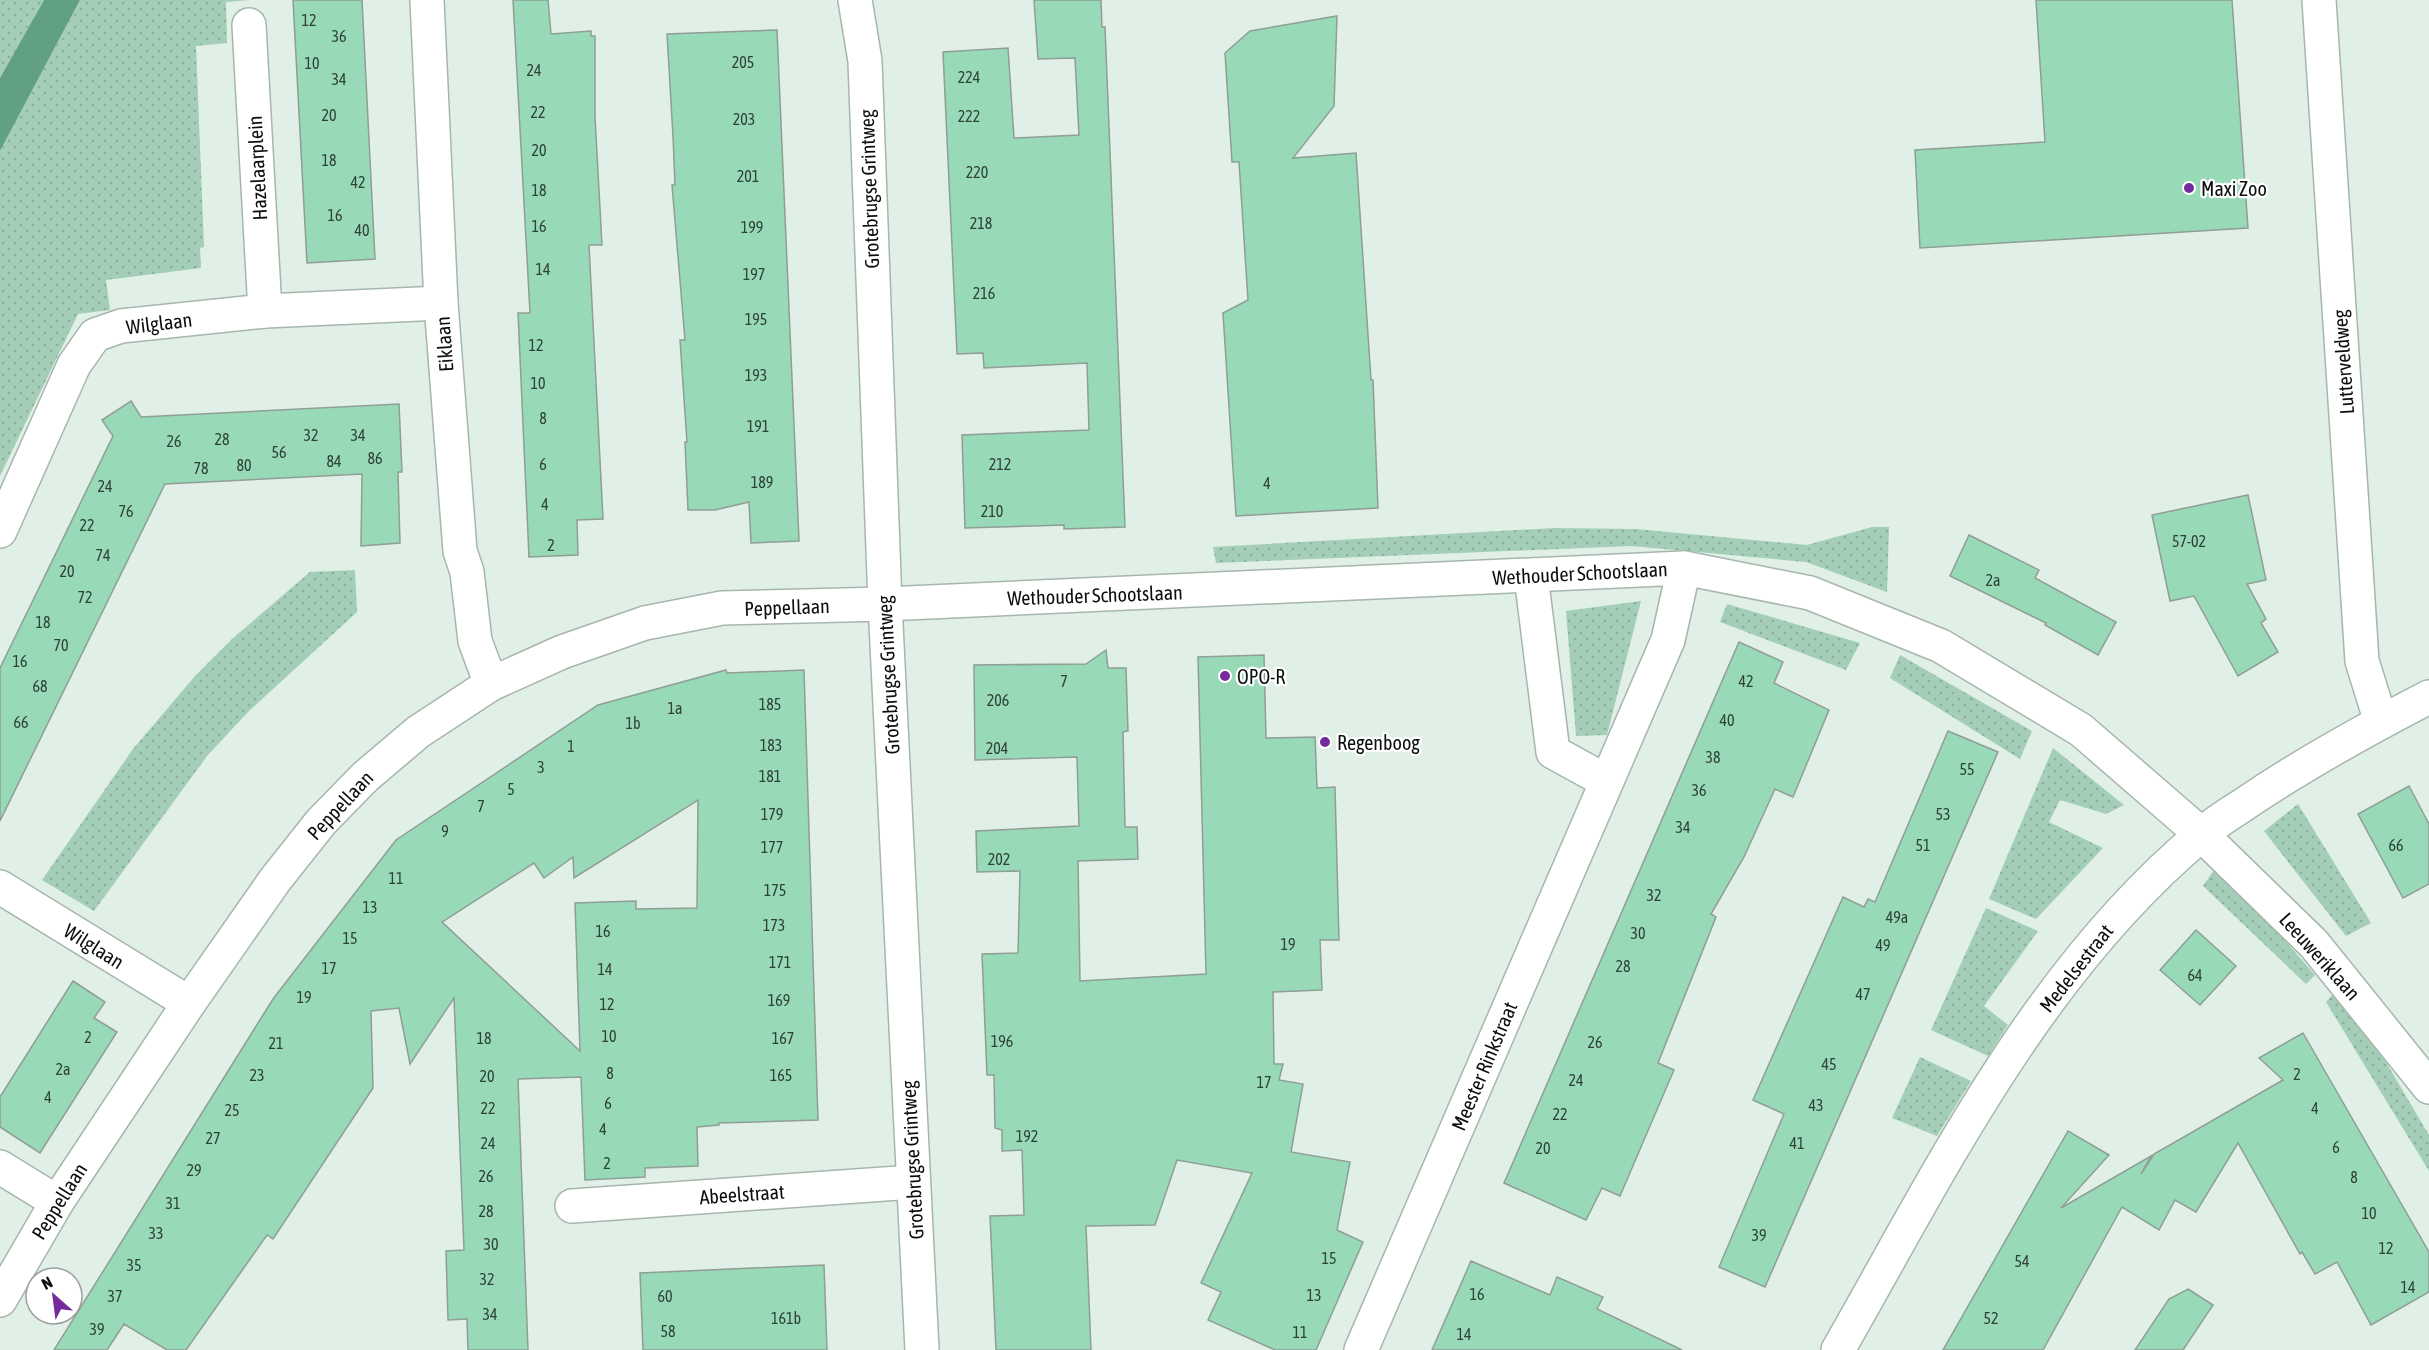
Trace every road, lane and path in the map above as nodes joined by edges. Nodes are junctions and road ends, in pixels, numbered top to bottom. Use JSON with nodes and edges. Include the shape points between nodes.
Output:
{"nodes":[{"id":1,"x":427,"y":0,"type":"edge"},
{"id":2,"x":855,"y":0,"type":"edge"},
{"id":3,"x":2319,"y":0,"type":"edge"},
{"id":4,"x":249,"y":25,"type":"dead end"},
{"id":5,"x":441,"y":303,"type":"junction"},
{"id":6,"x":265,"y":311,"type":"junction"},
{"id":7,"x":0,"y":531,"type":"edge"},
{"id":8,"x":1684,"y":568,"type":"junction"},
{"id":9,"x":1531,"y":576,"type":"junction"},
{"id":10,"x":885,"y":604,"type":"junction"},
{"id":11,"x":491,"y":684,"type":"junction"},
{"id":12,"x":2429,"y":697,"type":"edge"},
{"id":13,"x":2381,"y":722,"type":"junction"},
{"id":14,"x":1606,"y":781,"type":"junction"},
{"id":15,"x":2201,"y":834,"type":"junction"},
{"id":16,"x":0,"y":887,"type":"edge"},
{"id":17,"x":189,"y":1004,"type":"junction"},
{"id":18,"x":2429,"y":1087,"type":"edge"},
{"id":19,"x":0,"y":1167,"type":"edge"},
{"id":20,"x":913,"y":1182,"type":"junction"},
{"id":21,"x":57,"y":1202,"type":"junction"},
{"id":22,"x":572,"y":1206,"type":"dead end"},
{"id":23,"x":0,"y":1300,"type":"edge"},
{"id":24,"x":922,"y":1350,"type":"edge"},
{"id":25,"x":1361,"y":1350,"type":"edge"},
{"id":26,"x":1838,"y":1350,"type":"edge"}],
"edges":[{"from":1,"to":5,"type":"street","name":"Eiklaan"},
{"from":2,"to":10,"type":"street","name":"Grotebrugse Grintweg","via":[[865,61]]},
{"from":3,"to":13,"type":"street","name":"Lutterveldweg","via":[[2362,661]]},
{"from":4,"to":6,"type":"street","name":"Hazelaarplein"},
{"from":5,"to":6,"type":"street","name":"Wilglaan"},
{"from":5,"to":11,"type":"street","name":"Eiklaan","via":[[460,551],[467,572],[475,641]]},
{"from":6,"to":7,"type":"street","name":"Wilglaan","via":[[121,326],[95,335],[74,365]]},
{"from":8,"to":9,"type":"street","name":"Wethouder Schootslaan"},
{"from":8,"to":14,"type":"street","name":"Meester Rinkstraat","via":[[1668,640]]},
{"from":8,"to":15,"type":"street","name":"Wethouder Schootslaan","via":[[1810,593],[1941,646],[2080,730]]},
{"from":9,"to":10,"type":"street","name":"Wethouder Schootslaan"},
{"from":9,"to":14,"type":"street","via":[[1553,752]]},
{"from":10,"to":11,"type":"street","name":"Peppellaan","via":[[722,608],[691,613],[604,635]]},
{"from":10,"to":20,"type":"street","name":"Grotebrugse Grintweg"},
{"from":11,"to":17,"type":"street","name":"Peppellaan","via":[[418,732],[328,815],[274,880]]},
{"from":12,"to":13,"type":"street","name":"Medelsestraat"},
{"from":13,"to":15,"type":"street","name":"Medelsestraat","via":[[2305,764]]},
{"from":14,"to":25,"type":"street","name":"Meester Rinkstraat"},
{"from":15,"to":18,"type":"street","name":"Leeuweriklaan","via":[[2314,944]]},
{"from":15,"to":26,"type":"street","name":"Medelsestraat","via":[[2110,922],[2016,1045],[1934,1177]]},
{"from":16,"to":17,"type":"street","name":"Wilglaan"},
{"from":17,"to":21,"type":"street","name":"Peppellaan"},
{"from":19,"to":21,"type":"street"},
{"from":20,"to":22,"type":"street","name":"Abeelstraat"},
{"from":20,"to":24,"type":"street","name":"Grotebrugse Grintweg"},
{"from":21,"to":23,"type":"street","name":"Peppellaan"}]}
